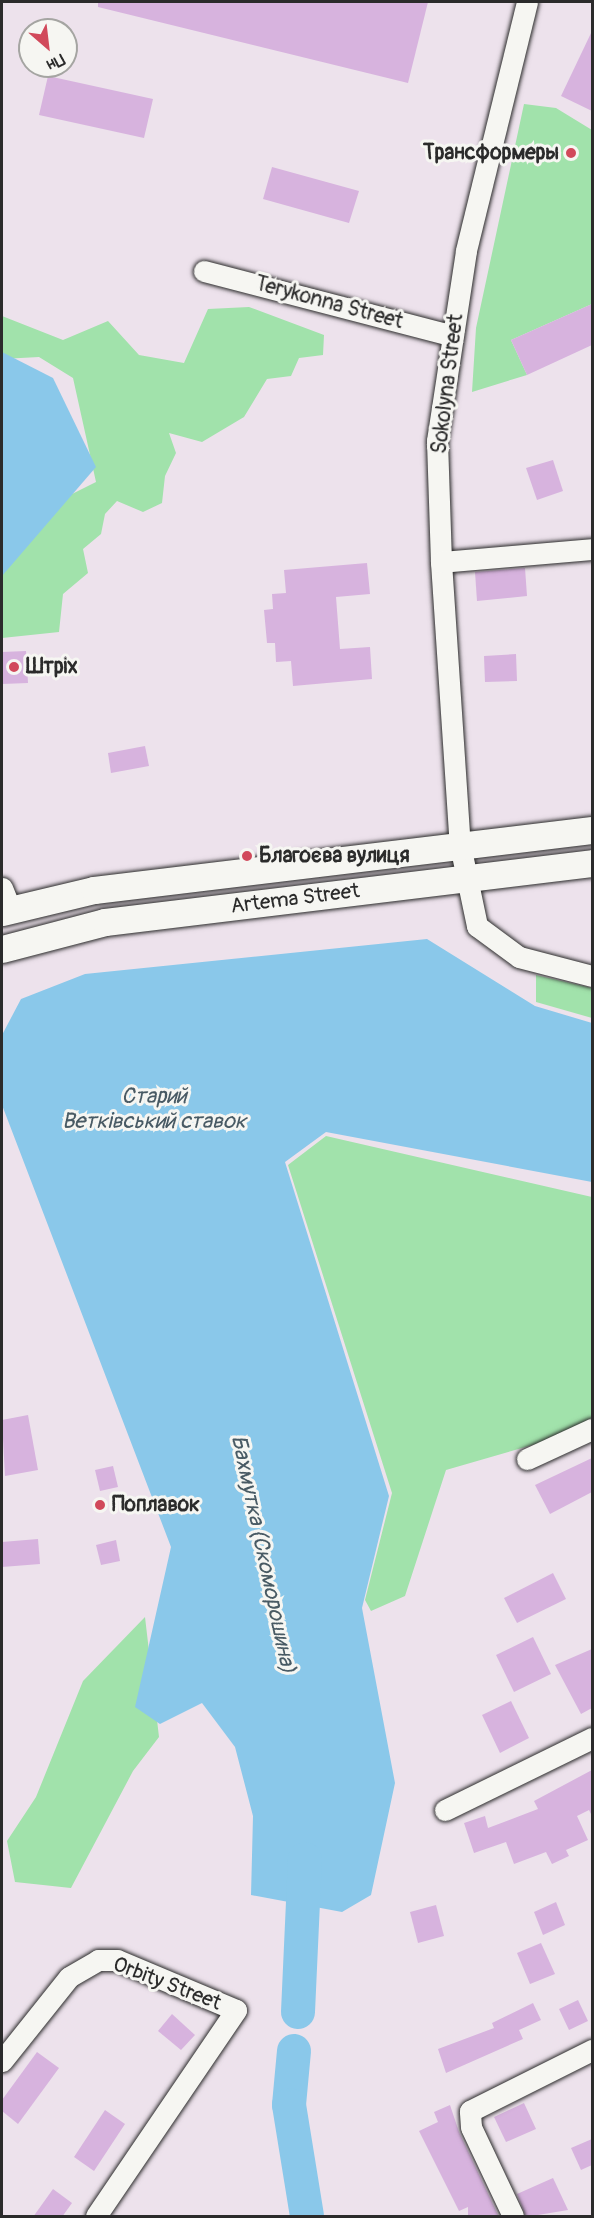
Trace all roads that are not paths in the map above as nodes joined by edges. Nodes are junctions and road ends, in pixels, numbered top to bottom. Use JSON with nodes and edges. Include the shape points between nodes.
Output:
{"nodes":[{"id":1,"x":545,"y":2,"type":"edge"},
{"id":2,"x":526,"y":7,"type":"edge"},
{"id":3,"x":204,"y":271,"type":"dead end"},
{"id":4,"x":453,"y":336,"type":"junction"},
{"id":5,"x":592,"y":549,"type":"edge"},
{"id":6,"x":441,"y":562,"type":"junction"},
{"id":7,"x":592,"y":830,"type":"edge"},
{"id":8,"x":460,"y":845,"type":"junction"},
{"id":9,"x":592,"y":864,"type":"edge"},
{"id":10,"x":464,"y":878,"type":"junction"},
{"id":11,"x":4,"y":902,"type":"edge"},
{"id":12,"x":2,"y":949,"type":"edge"},
{"id":13,"x":592,"y":976,"type":"edge"},
{"id":14,"x":592,"y":1429,"type":"edge"},
{"id":15,"x":527,"y":1458,"type":"dead end"},
{"id":16,"x":592,"y":1738,"type":"edge"},
{"id":17,"x":445,"y":1810,"type":"dead end"},
{"id":18,"x":592,"y":2050,"type":"edge"},
{"id":19,"x":2,"y":2061,"type":"edge"},
{"id":20,"x":96,"y":2217,"type":"edge"},
{"id":21,"x":513,"y":2217,"type":"edge"}],
"edges":[{"from":1,"to":2,"type":"street"},
{"from":2,"to":4,"type":"street","name":"Sokolyna Street","via":[[466,251]]},
{"from":3,"to":4,"type":"street","name":"Terykonna Street"},
{"from":4,"to":6,"type":"street","name":"Sokolyna Street","via":[[437,441]]},
{"from":5,"to":6,"type":"street"},
{"from":6,"to":8,"type":"street","name":"Sokolyna Street"},
{"from":7,"to":8,"type":"main road","name":"Artema Street"},
{"from":8,"to":10,"type":"street","name":"Sokolyna Street"},
{"from":8,"to":11,"type":"main road","name":"Artema Street"},
{"from":9,"to":10,"type":"main road","name":"Artema Street"},
{"from":10,"to":12,"type":"main road","name":"Artema Street","via":[[105,922]]},
{"from":10,"to":13,"type":"street","name":"Sokolyna Street","via":[[477,926],[519,957]]},
{"from":14,"to":15,"type":"street"},
{"from":16,"to":17,"type":"street"},
{"from":18,"to":21,"type":"street","via":[[470,2111],[471,2127]]},
{"from":19,"to":20,"type":"street","name":"Orbity Street","via":[[69,1977],[98,1960],[117,1960],[236,2010]]}]}
